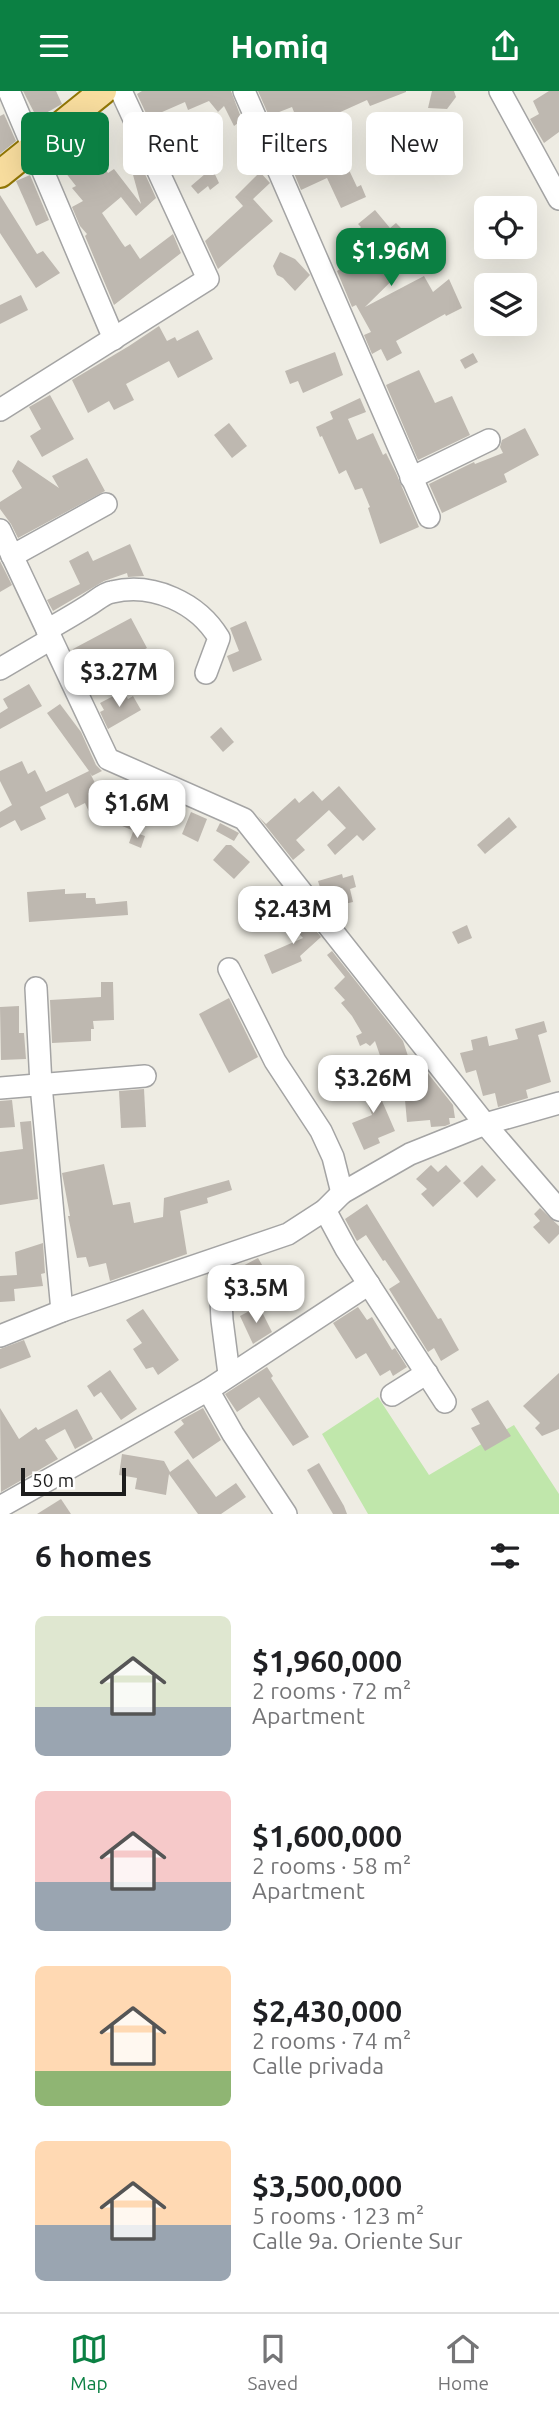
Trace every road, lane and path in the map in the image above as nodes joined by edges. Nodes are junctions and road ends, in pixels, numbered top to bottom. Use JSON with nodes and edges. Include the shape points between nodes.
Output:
{"nodes":[{"id":1,"x":9,"y":91,"type":"edge"},
{"id":2,"x":103,"y":91,"type":"edge"},
{"id":3,"x":121,"y":91,"type":"edge"},
{"id":4,"x":244,"y":91,"type":"edge"},
{"id":5,"x":500,"y":91,"type":"edge"},
{"id":6,"x":77,"y":112,"type":"edge"},
{"id":7,"x":21,"y":121,"type":"edge"},
{"id":8,"x":21,"y":157,"type":"edge"},
{"id":9,"x":0,"y":174,"type":"edge"},
{"id":10,"x":44,"y":175,"type":"edge"},
{"id":11,"x":558,"y":197,"type":"edge"},
{"id":12,"x":114,"y":338,"type":"junction"},
{"id":13,"x":0,"y":409,"type":"edge"},
{"id":14,"x":489,"y":440,"type":"dead end"},
{"id":15,"x":411,"y":478,"type":"junction"},
{"id":16,"x":106,"y":504,"type":"dead end"},
{"id":17,"x":429,"y":517,"type":"dead end"},
{"id":18,"x":0,"y":530,"type":"edge"},
{"id":19,"x":12,"y":556,"type":"junction"},
{"id":20,"x":49,"y":635,"type":"junction"},
{"id":21,"x":0,"y":669,"type":"edge"},
{"id":22,"x":206,"y":673,"type":"dead end"},
{"id":23,"x":229,"y":969,"type":"dead end"},
{"id":24,"x":36,"y":988,"type":"dead end"},
{"id":25,"x":145,"y":1076,"type":"dead end"},
{"id":26,"x":41,"y":1085,"type":"junction"},
{"id":27,"x":0,"y":1088,"type":"edge"},
{"id":28,"x":559,"y":1104,"type":"edge"},
{"id":29,"x":485,"y":1124,"type":"junction"},
{"id":30,"x":342,"y":1193,"type":"junction"},
{"id":31,"x":325,"y":1210,"type":"junction"},
{"id":32,"x":559,"y":1210,"type":"edge"},
{"id":33,"x":219,"y":1259,"type":"junction"},
{"id":34,"x":369,"y":1284,"type":"junction"},
{"id":35,"x":62,"y":1311,"type":"junction"},
{"id":36,"x":0,"y":1336,"type":"edge"},
{"id":37,"x":427,"y":1373,"type":"junction"},
{"id":38,"x":229,"y":1374,"type":"junction"},
{"id":39,"x":208,"y":1390,"type":"junction"},
{"id":40,"x":392,"y":1395,"type":"dead end"},
{"id":41,"x":445,"y":1402,"type":"dead end"},
{"id":42,"x":0,"y":1507,"type":"edge"},
{"id":43,"x":286,"y":1514,"type":"edge"}],
"edges":[{"from":1,"to":7,"type":"street"},
{"from":2,"to":6,"type":"main road"},
{"from":3,"to":12,"type":"street","via":[[208,279]]},
{"from":4,"to":15,"type":"street"},
{"from":5,"to":11,"type":"street"},
{"from":8,"to":9,"type":"main road"},
{"from":10,"to":12,"type":"street"},
{"from":12,"to":13,"type":"street"},
{"from":14,"to":15,"type":"street"},
{"from":15,"to":17,"type":"street"},
{"from":16,"to":19,"type":"street"},
{"from":18,"to":19,"type":"street"},
{"from":19,"to":20,"type":"street"},
{"from":20,"to":21,"type":"street"},
{"from":20,"to":22,"type":"street","via":[[110,592],[137,589],[165,594],[200,614],[219,638]]},
{"from":20,"to":29,"type":"street","via":[[108,759],[244,819]]},
{"from":23,"to":30,"type":"street","via":[[275,1061],[321,1131]]},
{"from":24,"to":26,"type":"street"},
{"from":25,"to":26,"type":"street"},
{"from":26,"to":27,"type":"street"},
{"from":26,"to":35,"type":"street"},
{"from":28,"to":29,"type":"street"},
{"from":29,"to":30,"type":"street","via":[[410,1154]]},
{"from":29,"to":32,"type":"street"},
{"from":30,"to":31,"type":"street"},
{"from":31,"to":33,"type":"street","via":[[288,1234]]},
{"from":31,"to":34,"type":"street"},
{"from":33,"to":35,"type":"street"},
{"from":33,"to":38,"type":"street"},
{"from":34,"to":37,"type":"street"},
{"from":34,"to":38,"type":"street"},
{"from":35,"to":36,"type":"street"},
{"from":37,"to":40,"type":"street"},
{"from":37,"to":41,"type":"street"},
{"from":38,"to":39,"type":"street"},
{"from":39,"to":42,"type":"street"},
{"from":39,"to":43,"type":"street"}]}
